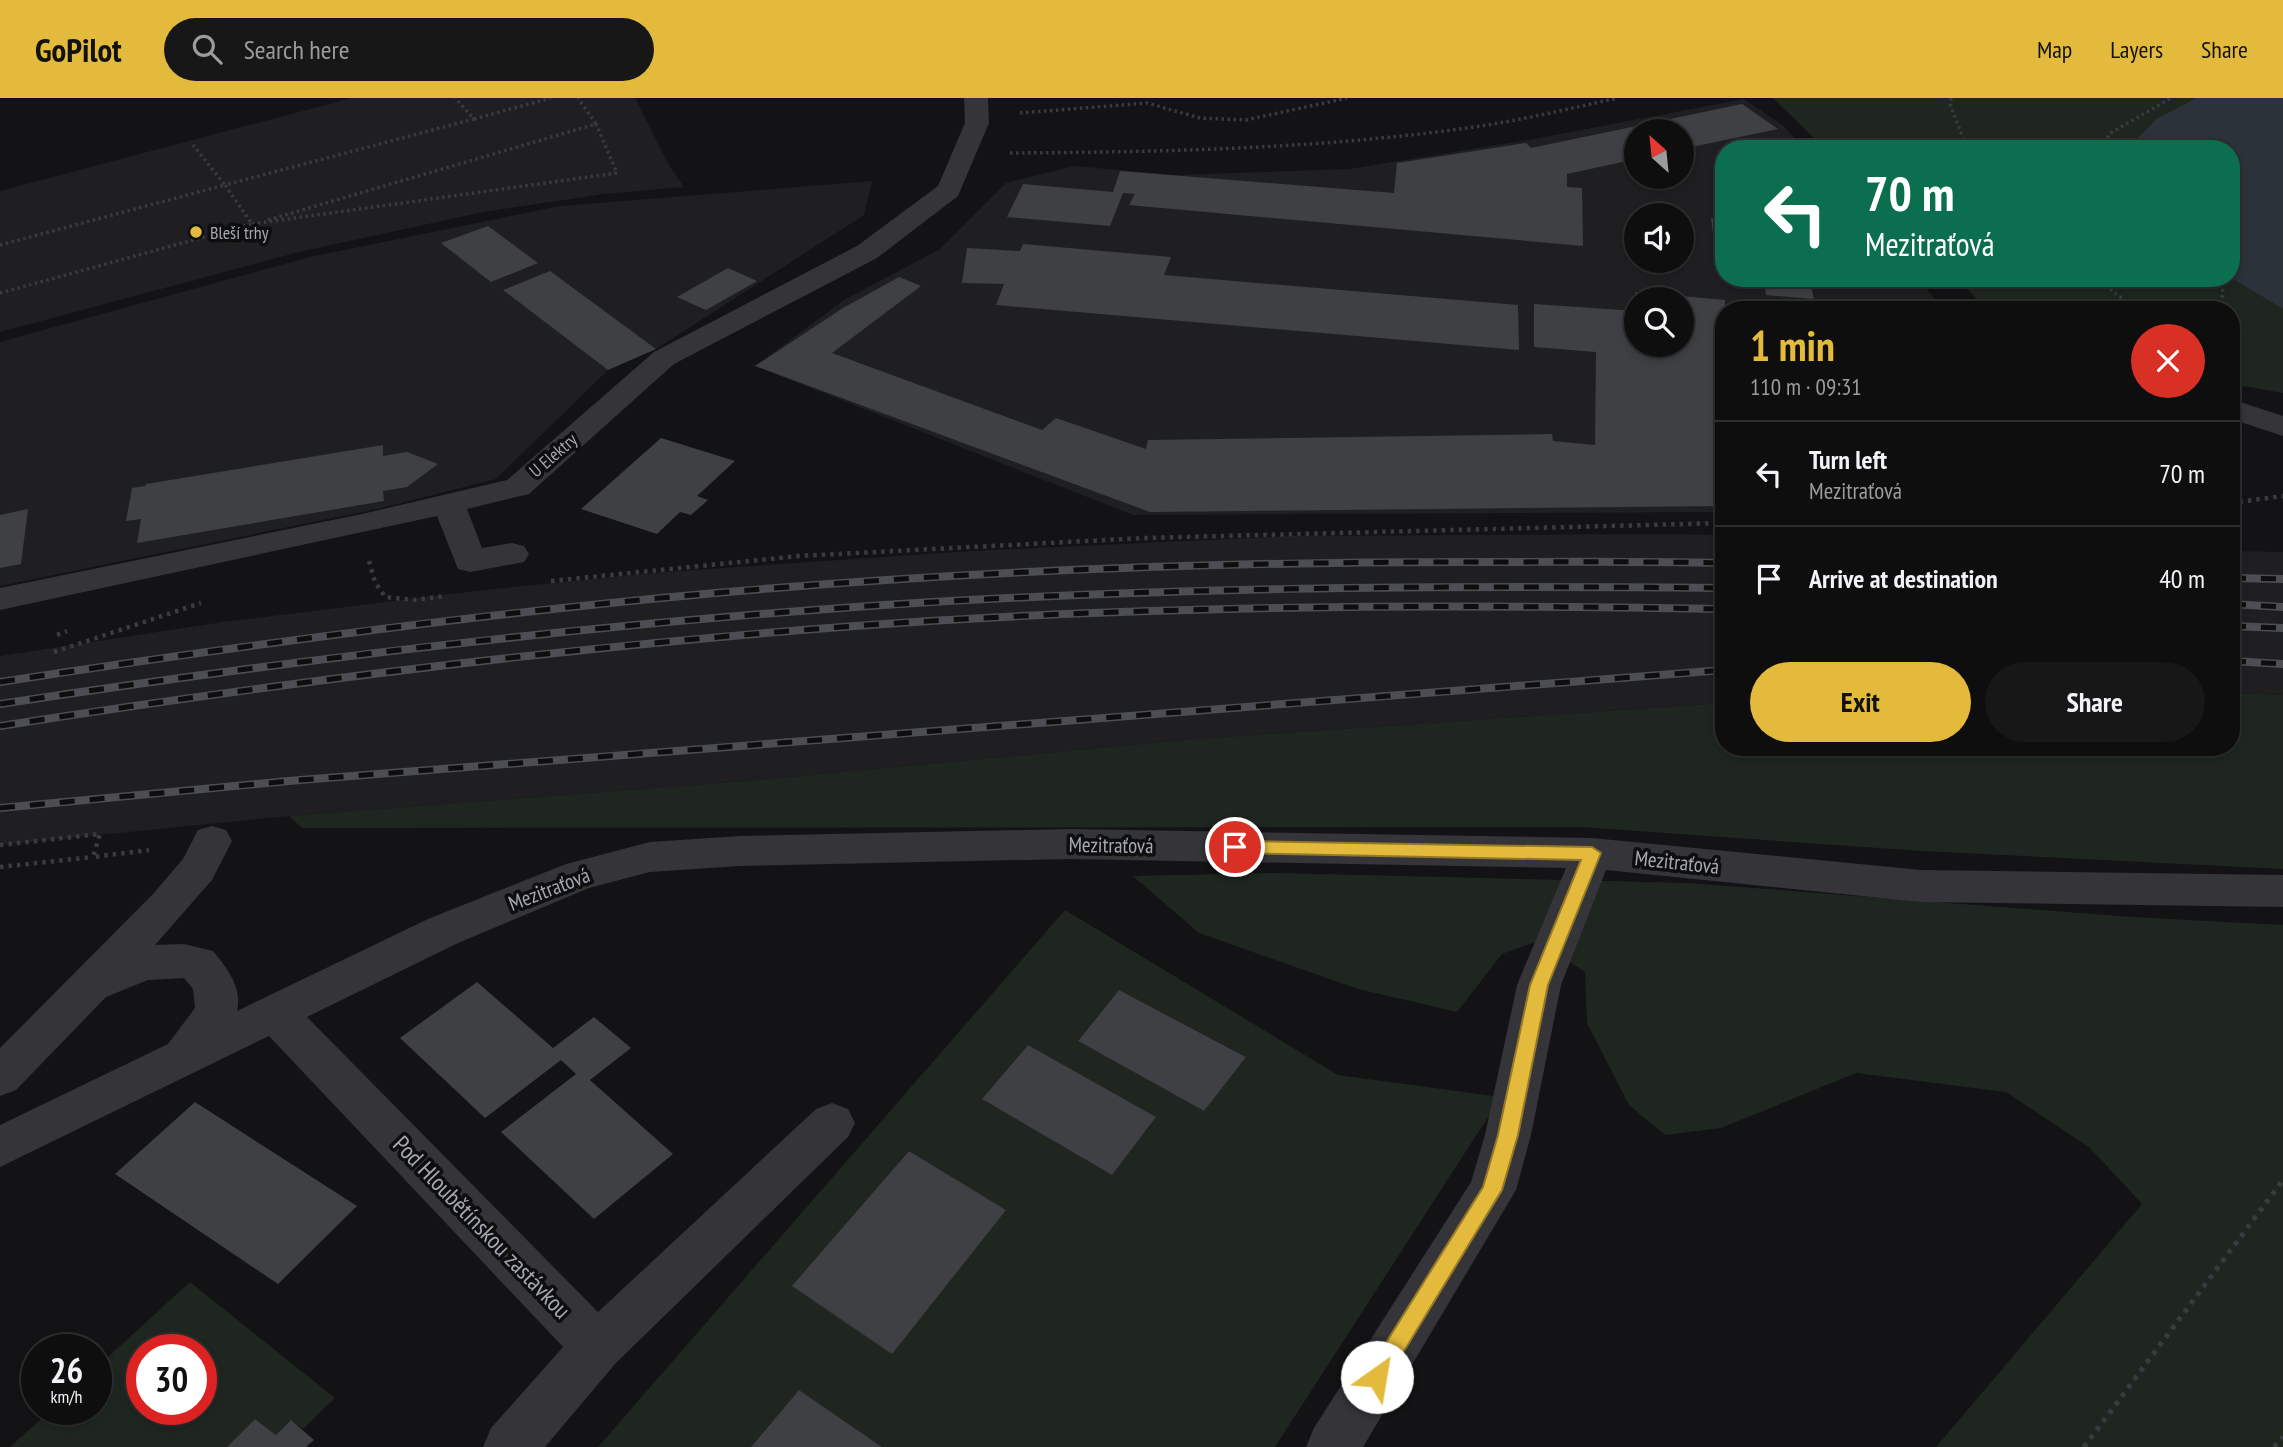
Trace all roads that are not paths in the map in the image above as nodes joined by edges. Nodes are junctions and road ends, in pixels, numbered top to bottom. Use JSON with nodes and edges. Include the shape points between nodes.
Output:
{"nodes":[{"id":1,"x":976,"y":107,"type":"edge"},
{"id":2,"x":2240,"y":411,"type":"edge"},
{"id":3,"x":2283,"y":427,"type":"edge"},
{"id":4,"x":448,"y":503,"type":"junction"},
{"id":5,"x":512,"y":554,"type":"dead end"},
{"id":6,"x":0,"y":599,"type":"edge"},
{"id":7,"x":212,"y":841,"type":"road end"},
{"id":8,"x":1592,"y":853,"type":"junction"},
{"id":9,"x":2283,"y":891,"type":"edge"},
{"id":10,"x":92,"y":985,"type":"junction"},
{"id":11,"x":274,"y":1012,"type":"junction"},
{"id":12,"x":181,"y":1057,"type":"junction"},
{"id":13,"x":0,"y":1077,"type":"edge"},
{"id":14,"x":832,"y":1123,"type":"dead end"},
{"id":15,"x":0,"y":1147,"type":"edge"},
{"id":16,"x":597,"y":1347,"type":"junction"},
{"id":17,"x":510,"y":1447,"type":"edge"},
{"id":18,"x":1333,"y":1447,"type":"edge"}],
"edges":[{"from":1,"to":4,"type":"street","name":"U Elektry","via":[[977,123],[949,190],[867,252],[664,358],[517,487]]},
{"from":2,"to":3,"type":"street"},
{"from":4,"to":5,"type":"street","via":[[470,561]]},
{"from":4,"to":6,"type":"street","name":"U Elektry"},
{"from":7,"to":10,"type":"street","via":[[198,869],[176,896]]},
{"from":8,"to":9,"type":"street","name":"Mezitraťová","via":[[1921,886]]},
{"from":8,"to":11,"type":"street","name":"Mezitraťová","via":[[1071,844],[650,857],[580,875],[443,931]]},
{"from":8,"to":18,"type":"street","via":[[1539,985],[1492,1190]]},
{"from":10,"to":12,"type":"street","via":[[173,958],[198,963],[218,990],[219,1007],[206,1030]]},
{"from":10,"to":13,"type":"street"},
{"from":11,"to":12,"type":"street","name":"Mezitraťová"},
{"from":11,"to":16,"type":"street","name":"Pod Hloubětínskou zastávkou"},
{"from":12,"to":15,"type":"street","name":"Mezitraťová"},
{"from":14,"to":16,"type":"street"},
{"from":16,"to":17,"type":"street"}]}
